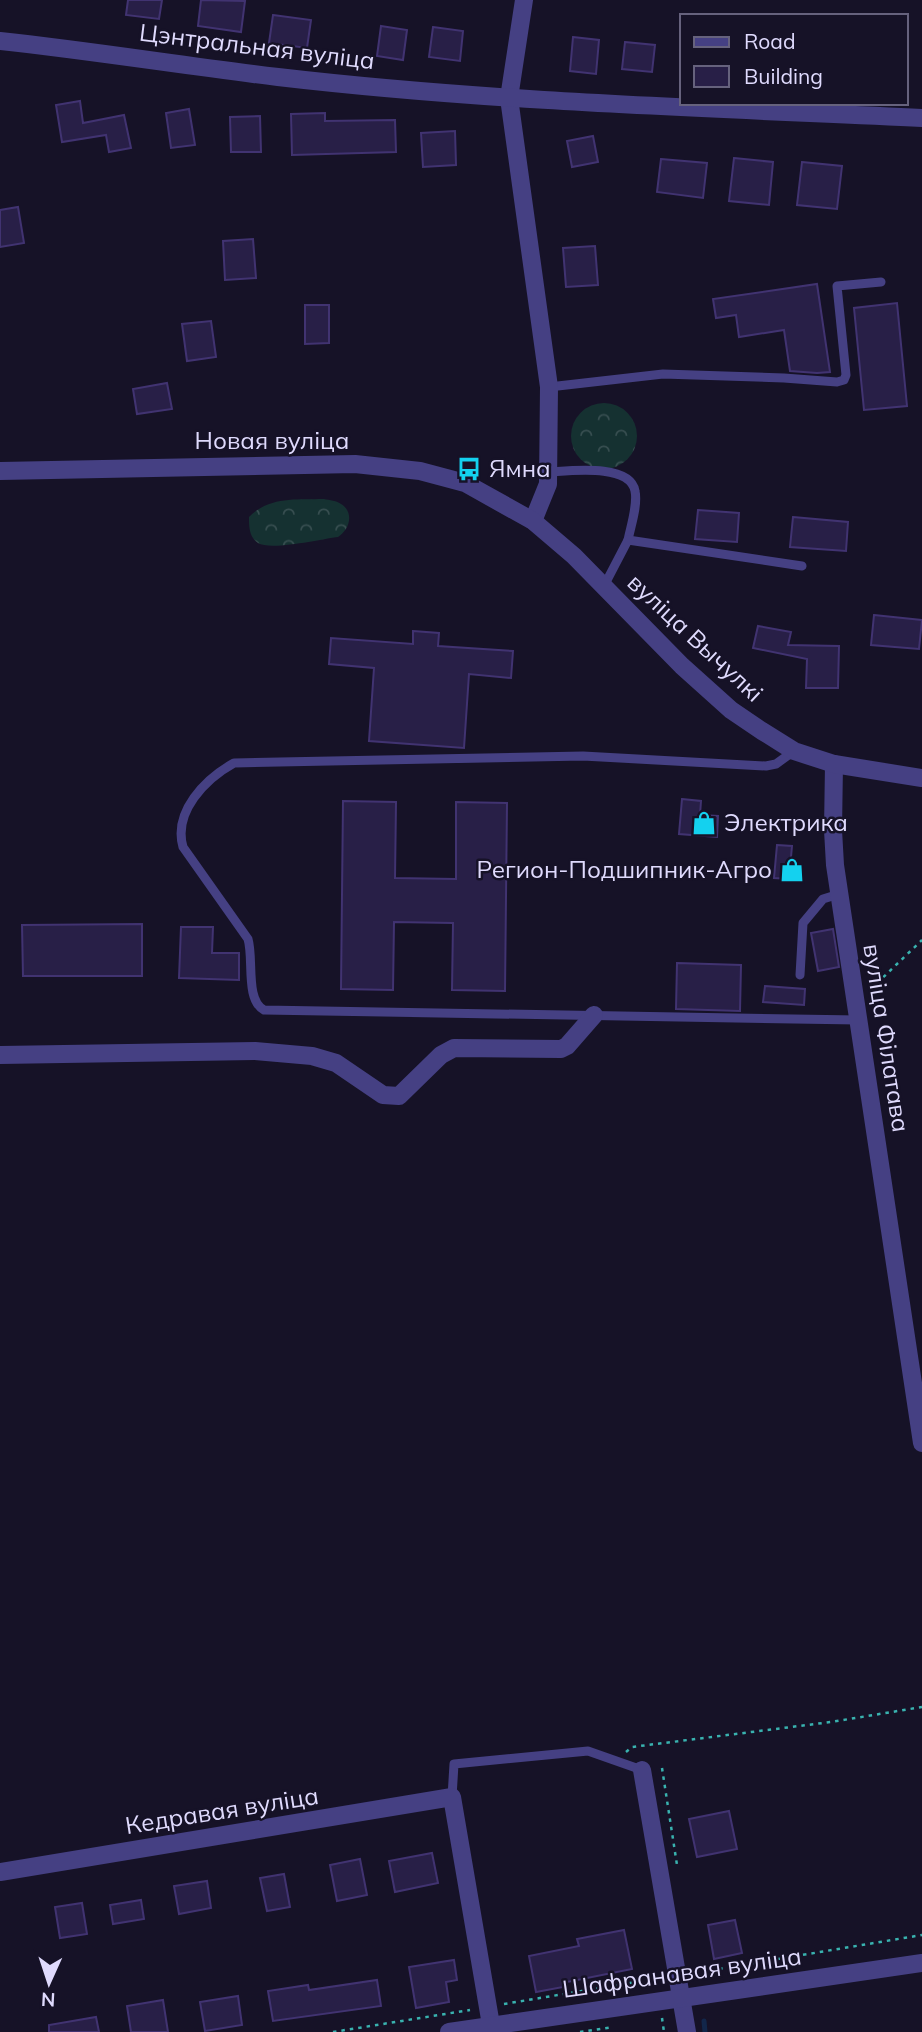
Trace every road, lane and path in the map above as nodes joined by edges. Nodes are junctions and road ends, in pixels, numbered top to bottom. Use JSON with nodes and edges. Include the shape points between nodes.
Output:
{"nodes":[{"id":1,"x":524,"y":0,"type":"edge"},
{"id":2,"x":0,"y":41,"type":"edge"},
{"id":3,"x":509,"y":98,"type":"junction"},
{"id":4,"x":922,"y":118,"type":"edge"},
{"id":5,"x":881,"y":282,"type":"dead end"},
{"id":6,"x":549,"y":387,"type":"junction"},
{"id":7,"x":0,"y":471,"type":"edge"},
{"id":8,"x":549,"y":471,"type":"junction"},
{"id":9,"x":533,"y":522,"type":"junction"},
{"id":10,"x":628,"y":540,"type":"junction"},
{"id":11,"x":802,"y":566,"type":"dead end"},
{"id":12,"x":604,"y":586,"type":"junction"},
{"id":13,"x":794,"y":751,"type":"junction"},
{"id":14,"x":834,"y":764,"type":"junction"},
{"id":15,"x":922,"y":778,"type":"edge"},
{"id":16,"x":839,"y":894,"type":"junction"},
{"id":17,"x":800,"y":975,"type":"dead end"},
{"id":18,"x":594,"y":1015,"type":"junction"},
{"id":19,"x":858,"y":1020,"type":"junction"},
{"id":20,"x":0,"y":1055,"type":"edge"},
{"id":21,"x":922,"y":1443,"type":"edge"},
{"id":22,"x":922,"y":1707,"type":"edge"},
{"id":23,"x":615,"y":1760,"type":"junction"},
{"id":24,"x":642,"y":1770,"type":"joint"},
{"id":25,"x":452,"y":1797,"type":"junction"},
{"id":26,"x":0,"y":1872,"type":"edge"},
{"id":27,"x":922,"y":1935,"type":"edge"},
{"id":28,"x":922,"y":1963,"type":"edge"},
{"id":29,"x":678,"y":1975,"type":"junction"},
{"id":30,"x":683,"y":1999,"type":"junction"},
{"id":31,"x":488,"y":2007,"type":"junction"},
{"id":32,"x":491,"y":2025,"type":"junction"},
{"id":33,"x":333,"y":2032,"type":"edge"},
{"id":34,"x":449,"y":2032,"type":"edge"},
{"id":35,"x":687,"y":2032,"type":"edge"}],
"edges":[{"from":1,"to":3,"type":"street"},
{"from":2,"to":3,"type":"street","name":"Цэнтральная вуліца","via":[[278,77]]},
{"from":3,"to":4,"type":"street","name":"Цэнтральная вуліца"},
{"from":3,"to":6,"type":"street"},
{"from":5,"to":6,"type":"lane","via":[[837,286],[844,380],[663,374]]},
{"from":6,"to":8,"type":"street"},
{"from":7,"to":9,"type":"street","name":"Новая вуліца","via":[[355,464],[420,471],[465,483]]},
{"from":8,"to":9,"type":"street"},
{"from":8,"to":10,"type":"lane","via":[[610,472],[633,484],[636,493]]},
{"from":9,"to":12,"type":"street","name":"вуліца Вычулкі"},
{"from":10,"to":11,"type":"lane"},
{"from":10,"to":12,"type":"lane"},
{"from":12,"to":13,"type":"street","name":"вуліца Вычулкі","via":[[731,710]]},
{"from":13,"to":14,"type":"street","name":"вуліца Вычулкі"},
{"from":13,"to":18,"type":"lane","via":[[766,766],[583,756],[234,764],[217,772],[185,811],[180,823],[183,847],[248,939],[253,998],[264,1010]]},
{"from":14,"to":15,"type":"street","name":"вуліца Вычулкі"},
{"from":14,"to":16,"type":"street","name":"вуліца Філатава","via":[[833,830]]},
{"from":16,"to":17,"type":"lane","via":[[823,899],[803,923]]},
{"from":16,"to":19,"type":"street","name":"вуліца Філатава"},
{"from":18,"to":19,"type":"lane"},
{"from":18,"to":20,"type":"street","via":[[561,1049],[454,1048],[399,1096],[383,1095],[336,1063],[312,1056],[255,1051]]},
{"from":19,"to":21,"type":"street","name":"вуліца Філатава"},
{"from":22,"to":23,"type":"path","via":[[632,1747]]},
{"from":23,"to":24,"type":"lane"},
{"from":23,"to":25,"type":"lane","via":[[588,1751],[454,1764]]},
{"from":24,"to":29,"type":"street"},
{"from":25,"to":26,"type":"street","name":"Кедравая вуліца"},
{"from":25,"to":31,"type":"street"},
{"from":27,"to":29,"type":"path"},
{"from":28,"to":30,"type":"street","name":"Шафранавая вуліца"},
{"from":29,"to":30,"type":"street"},
{"from":29,"to":31,"type":"path"},
{"from":30,"to":32,"type":"street","name":"Шафранавая вуліца"},
{"from":30,"to":35,"type":"street"},
{"from":31,"to":32,"type":"street"},
{"from":31,"to":33,"type":"path"},
{"from":32,"to":34,"type":"street","name":"Шафранавая вуліца"}]}
